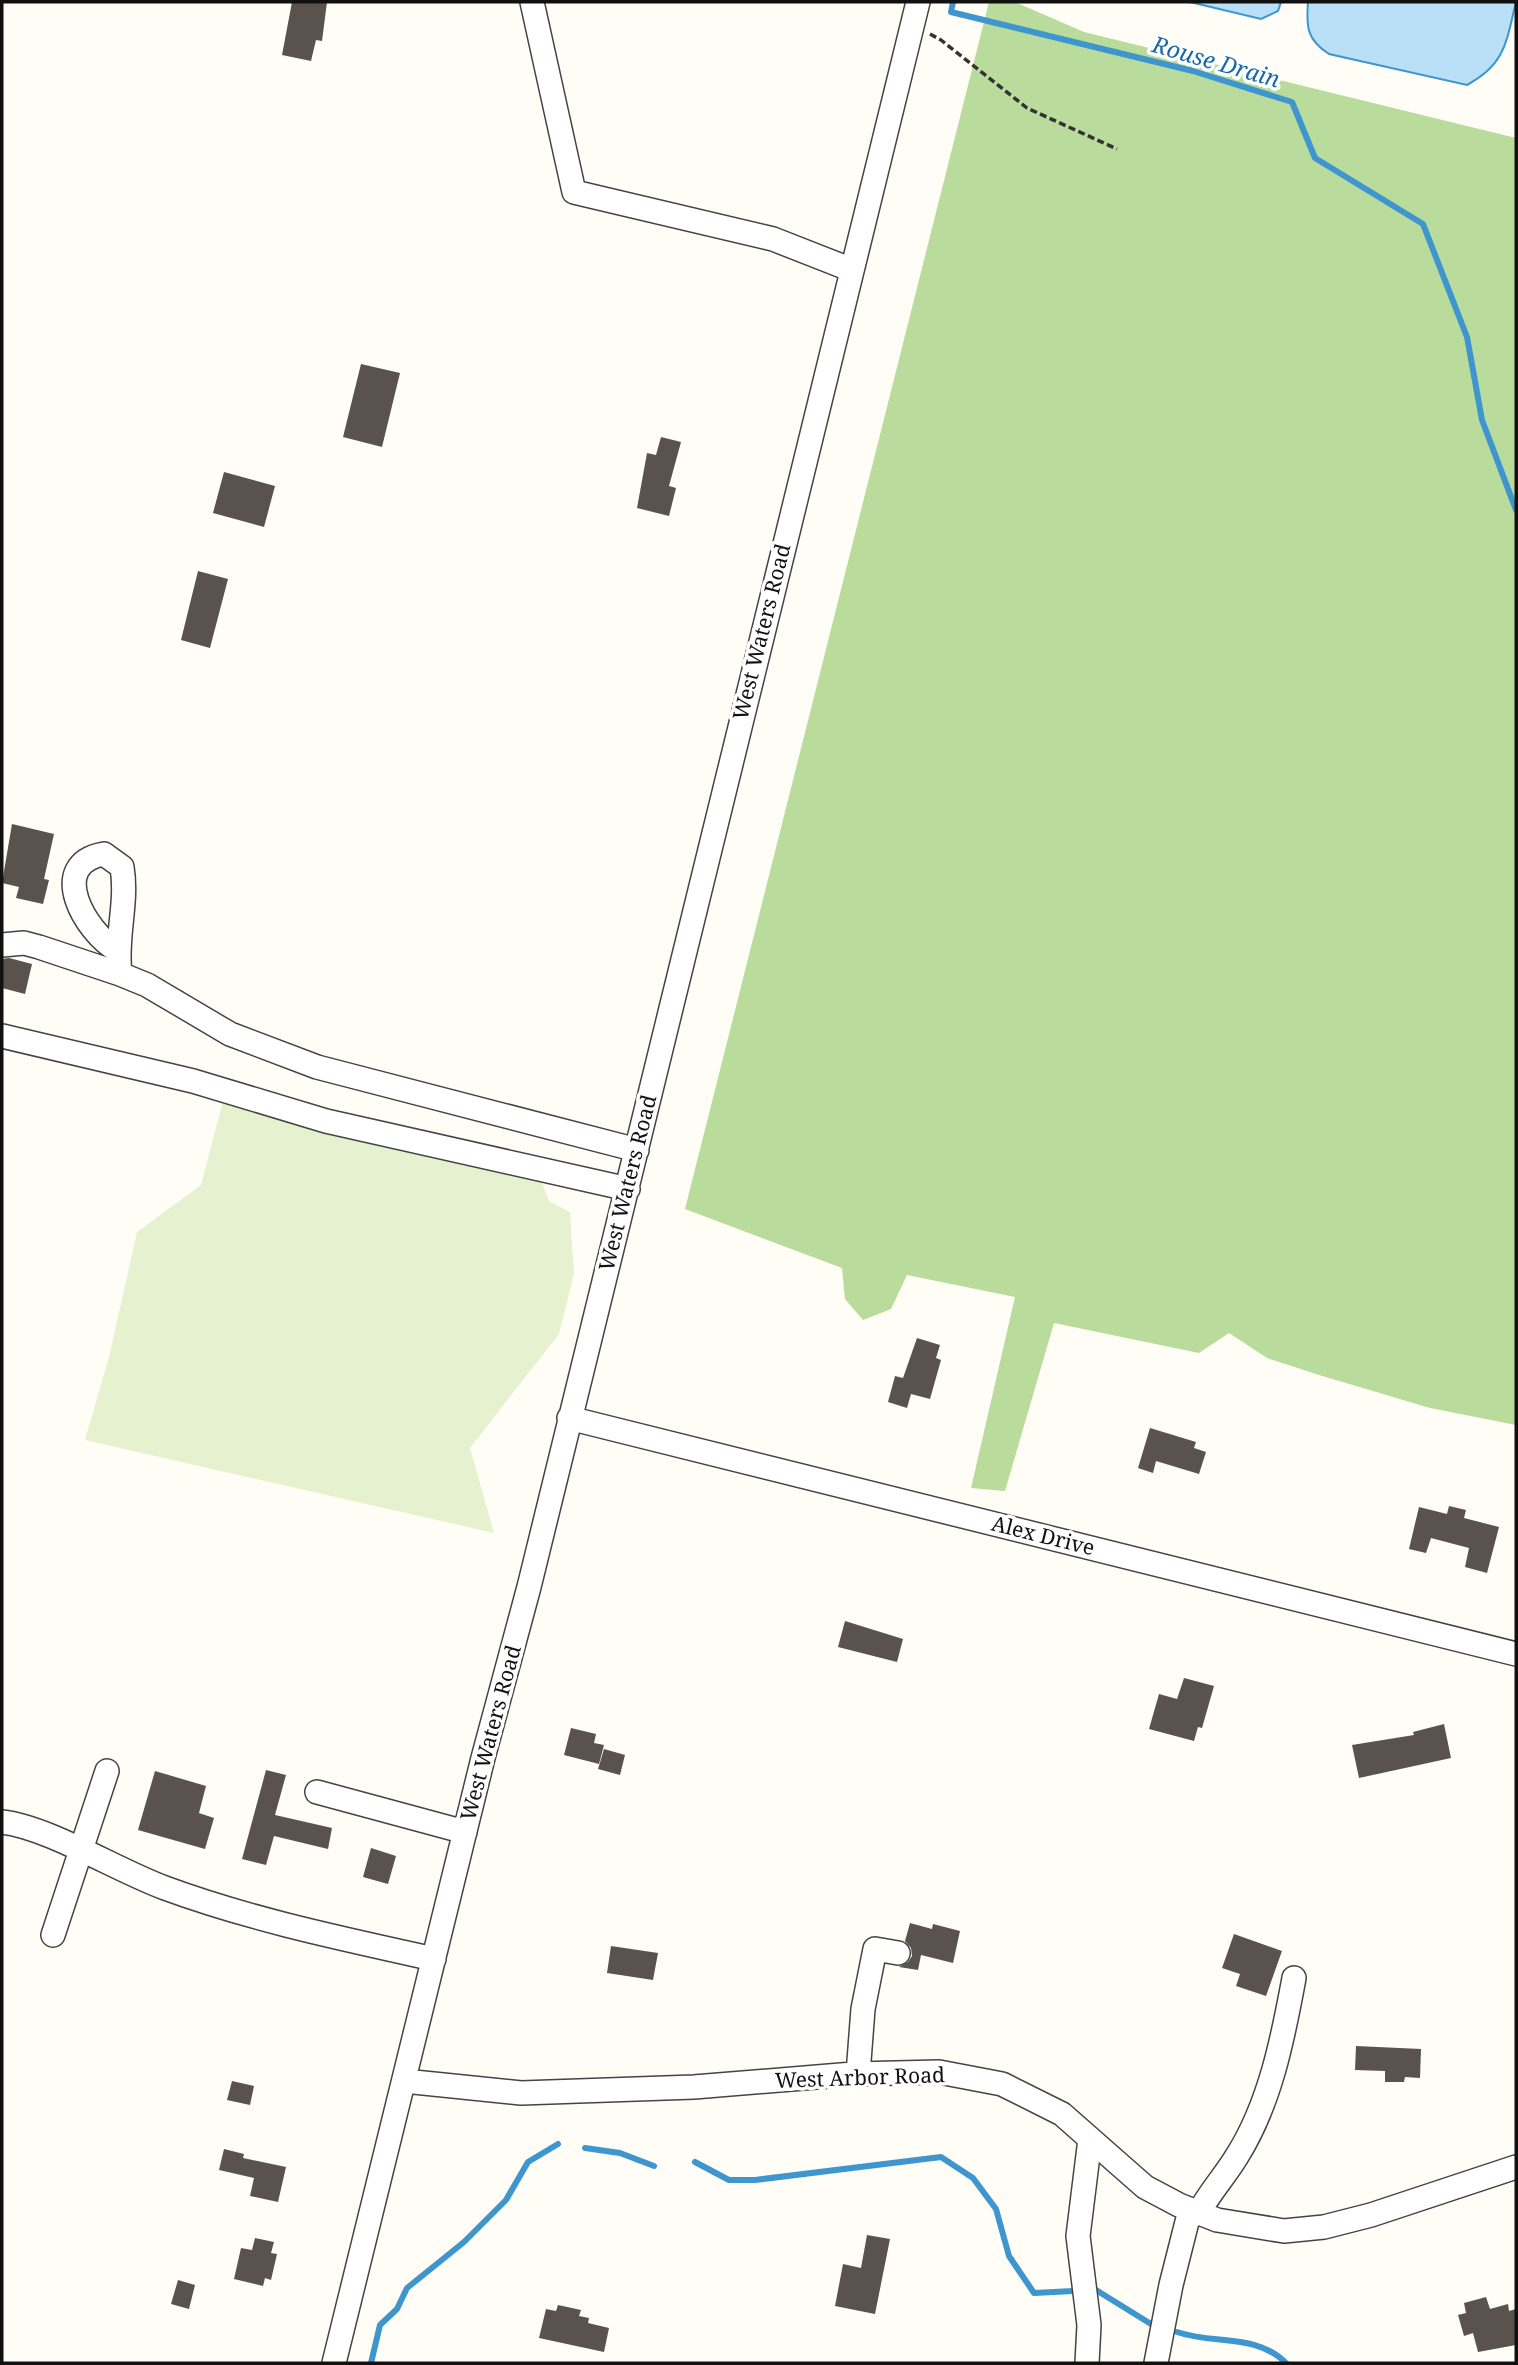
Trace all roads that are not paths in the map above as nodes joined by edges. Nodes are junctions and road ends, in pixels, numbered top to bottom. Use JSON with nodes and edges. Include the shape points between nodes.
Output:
{"nodes":[{"id":1,"x":531,"y":2,"type":"edge"},
{"id":2,"x":918,"y":2,"type":"edge"},
{"id":3,"x":852,"y":270,"type":"junction"},
{"id":4,"x":2,"y":945,"type":"edge"},
{"id":5,"x":117,"y":950,"type":"dead end"},
{"id":6,"x":120,"y":974,"type":"junction"},
{"id":7,"x":2,"y":1036,"type":"edge"},
{"id":8,"x":637,"y":1150,"type":"junction"},
{"id":9,"x":628,"y":1189,"type":"junction"},
{"id":10,"x":569,"y":1418,"type":"junction"},
{"id":11,"x":1516,"y":1654,"type":"edge"},
{"id":12,"x":107,"y":1771,"type":"dead end"},
{"id":13,"x":317,"y":1792,"type":"dead end"},
{"id":14,"x":2,"y":1822,"type":"edge"},
{"id":15,"x":465,"y":1832,"type":"junction"},
{"id":16,"x":82,"y":1853,"type":"junction"},
{"id":17,"x":53,"y":1935,"type":"dead end"},
{"id":18,"x":898,"y":1952,"type":"dead end"},
{"id":19,"x":434,"y":1959,"type":"junction"},
{"id":20,"x":1294,"y":1978,"type":"dead end"},
{"id":21,"x":858,"y":2074,"type":"junction"},
{"id":22,"x":404,"y":2081,"type":"junction"},
{"id":23,"x":1090,"y":2139,"type":"junction"},
{"id":24,"x":1516,"y":2167,"type":"edge"},
{"id":25,"x":1194,"y":2212,"type":"junction"},
{"id":26,"x":334,"y":2363,"type":"edge"},
{"id":27,"x":1087,"y":2363,"type":"edge"},
{"id":28,"x":1156,"y":2363,"type":"edge"}],
"edges":[{"from":1,"to":3,"type":"street","via":[[574,192],[773,239]]},
{"from":2,"to":3,"type":"street","name":"West Waters Road"},
{"from":3,"to":8,"type":"street","name":"West Waters Road"},
{"from":4,"to":6,"type":"street","via":[[24,943]]},
{"from":5,"to":6,"type":"street"},
{"from":6,"to":8,"type":"street","via":[[230,1034],[317,1067]]},
{"from":7,"to":9,"type":"street","via":[[193,1082],[326,1121]]},
{"from":8,"to":9,"type":"street","name":"West Waters Road"},
{"from":9,"to":10,"type":"street","name":"West Waters Road"},
{"from":10,"to":11,"type":"street","name":"Alex Drive"},
{"from":10,"to":15,"type":"street","name":"West Waters Road"},
{"from":12,"to":16,"type":"street"},
{"from":13,"to":15,"type":"street"},
{"from":14,"to":16,"type":"street"},
{"from":15,"to":19,"type":"street","name":"West Waters Road"},
{"from":16,"to":17,"type":"street"},
{"from":16,"to":19,"type":"street","via":[[165,1888],[274,1922]]},
{"from":18,"to":21,"type":"street","via":[[874,1949]]},
{"from":19,"to":22,"type":"street","name":"West Waters Road"},
{"from":20,"to":25,"type":"street","via":[[1282,2039],[1256,2120],[1237,2157]]},
{"from":21,"to":22,"type":"street","name":"West Arbor Road","via":[[694,2087],[521,2093]]},
{"from":21,"to":23,"type":"street","name":"West Arbor Road","via":[[939,2071],[1002,2084],[1062,2114]]},
{"from":22,"to":26,"type":"street","name":"West Waters Road"},
{"from":23,"to":25,"type":"street","name":"West Arbor Road","via":[[1145,2187]]},
{"from":23,"to":27,"type":"street","via":[[1078,2236],[1090,2325]]},
{"from":24,"to":25,"type":"street","name":"West Arbor Road","via":[[1371,2216],[1324,2227],[1284,2231]]},
{"from":25,"to":28,"type":"street","via":[[1171,2285]]}]}
